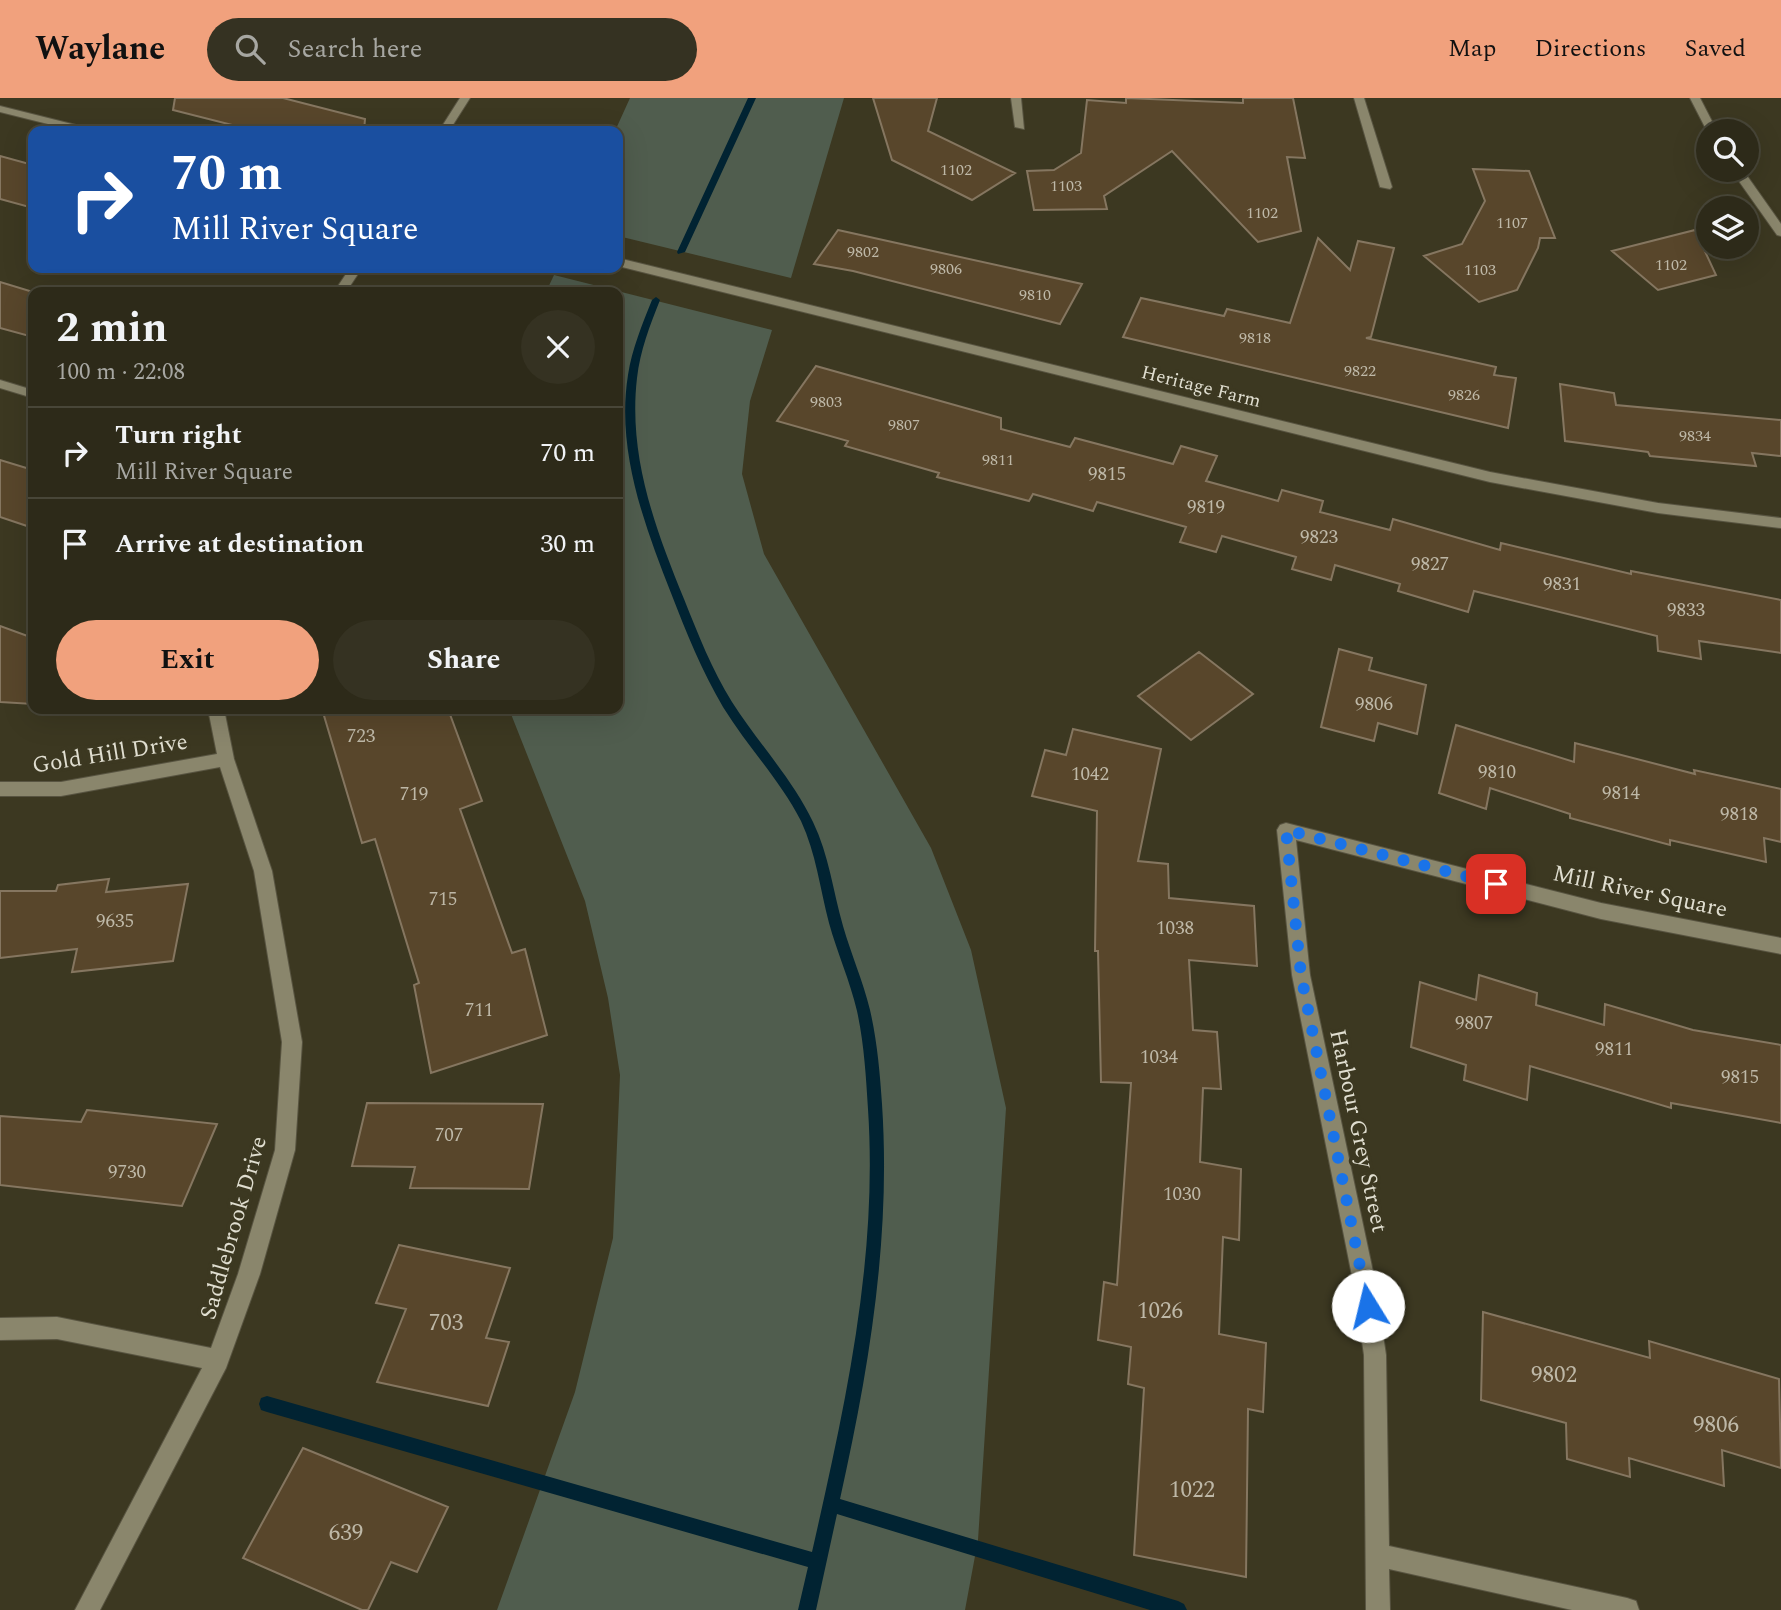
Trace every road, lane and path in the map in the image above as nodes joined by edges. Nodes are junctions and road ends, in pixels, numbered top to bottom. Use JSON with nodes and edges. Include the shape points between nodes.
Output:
{"nodes":[{"id":1,"x":465,"y":98,"type":"edge"},
{"id":2,"x":1016,"y":98,"type":"edge"},
{"id":3,"x":1359,"y":98,"type":"edge"},
{"id":4,"x":1695,"y":98,"type":"edge"},
{"id":5,"x":0,"y":110,"type":"edge"},
{"id":6,"x":1706,"y":119,"type":"edge"},
{"id":7,"x":67,"y":126,"type":"edge"},
{"id":8,"x":447,"y":126,"type":"edge"},
{"id":9,"x":1020,"y":127,"type":"dead end"},
{"id":10,"x":1746,"y":182,"type":"edge"},
{"id":11,"x":1386,"y":187,"type":"dead end"},
{"id":12,"x":1781,"y":232,"type":"edge"},
{"id":13,"x":623,"y":263,"type":"edge"},
{"id":14,"x":0,"y":384,"type":"edge"},
{"id":15,"x":28,"y":392,"type":"edge"},
{"id":16,"x":1781,"y":523,"type":"edge"},
{"id":17,"x":217,"y":714,"type":"edge"},
{"id":18,"x":226,"y":759,"type":"junction"},
{"id":19,"x":0,"y":789,"type":"edge"},
{"id":20,"x":1286,"y":830,"type":"joint"},
{"id":21,"x":1781,"y":946,"type":"edge"},
{"id":22,"x":0,"y":1329,"type":"edge"},
{"id":23,"x":218,"y":1360,"type":"junction"},
{"id":24,"x":1378,"y":1555,"type":"junction"},
{"id":25,"x":87,"y":1610,"type":"edge"},
{"id":26,"x":1378,"y":1610,"type":"edge"},
{"id":27,"x":1627,"y":1610,"type":"edge"}],
"edges":[{"from":1,"to":8,"type":"street"},
{"from":2,"to":9,"type":"street"},
{"from":3,"to":11,"type":"street"},
{"from":4,"to":6,"type":"street"},
{"from":5,"to":7,"type":"street"},
{"from":10,"to":12,"type":"street"},
{"from":13,"to":16,"type":"street","name":"Heritage Farm","via":[[1490,477],[1658,508]]},
{"from":14,"to":15,"type":"street"},
{"from":17,"to":18,"type":"street","name":"Saddlebrook Drive"},
{"from":18,"to":19,"type":"street","name":"Gold Hill Drive","via":[[61,789]]},
{"from":18,"to":23,"type":"street","name":"Saddlebrook Drive","via":[[262,871],[292,1042],[285,1150]]},
{"from":20,"to":21,"type":"street","name":"Mill River Square","via":[[1601,911]]},
{"from":20,"to":24,"type":"street","name":"Harbour Grey Street","via":[[1301,975],[1375,1355]]},
{"from":22,"to":23,"type":"street","via":[[57,1328]]},
{"from":23,"to":25,"type":"street","name":"Saddlebrook Drive"},
{"from":24,"to":26,"type":"street","name":"Harbour Grey Street"},
{"from":24,"to":27,"type":"street"}]}
